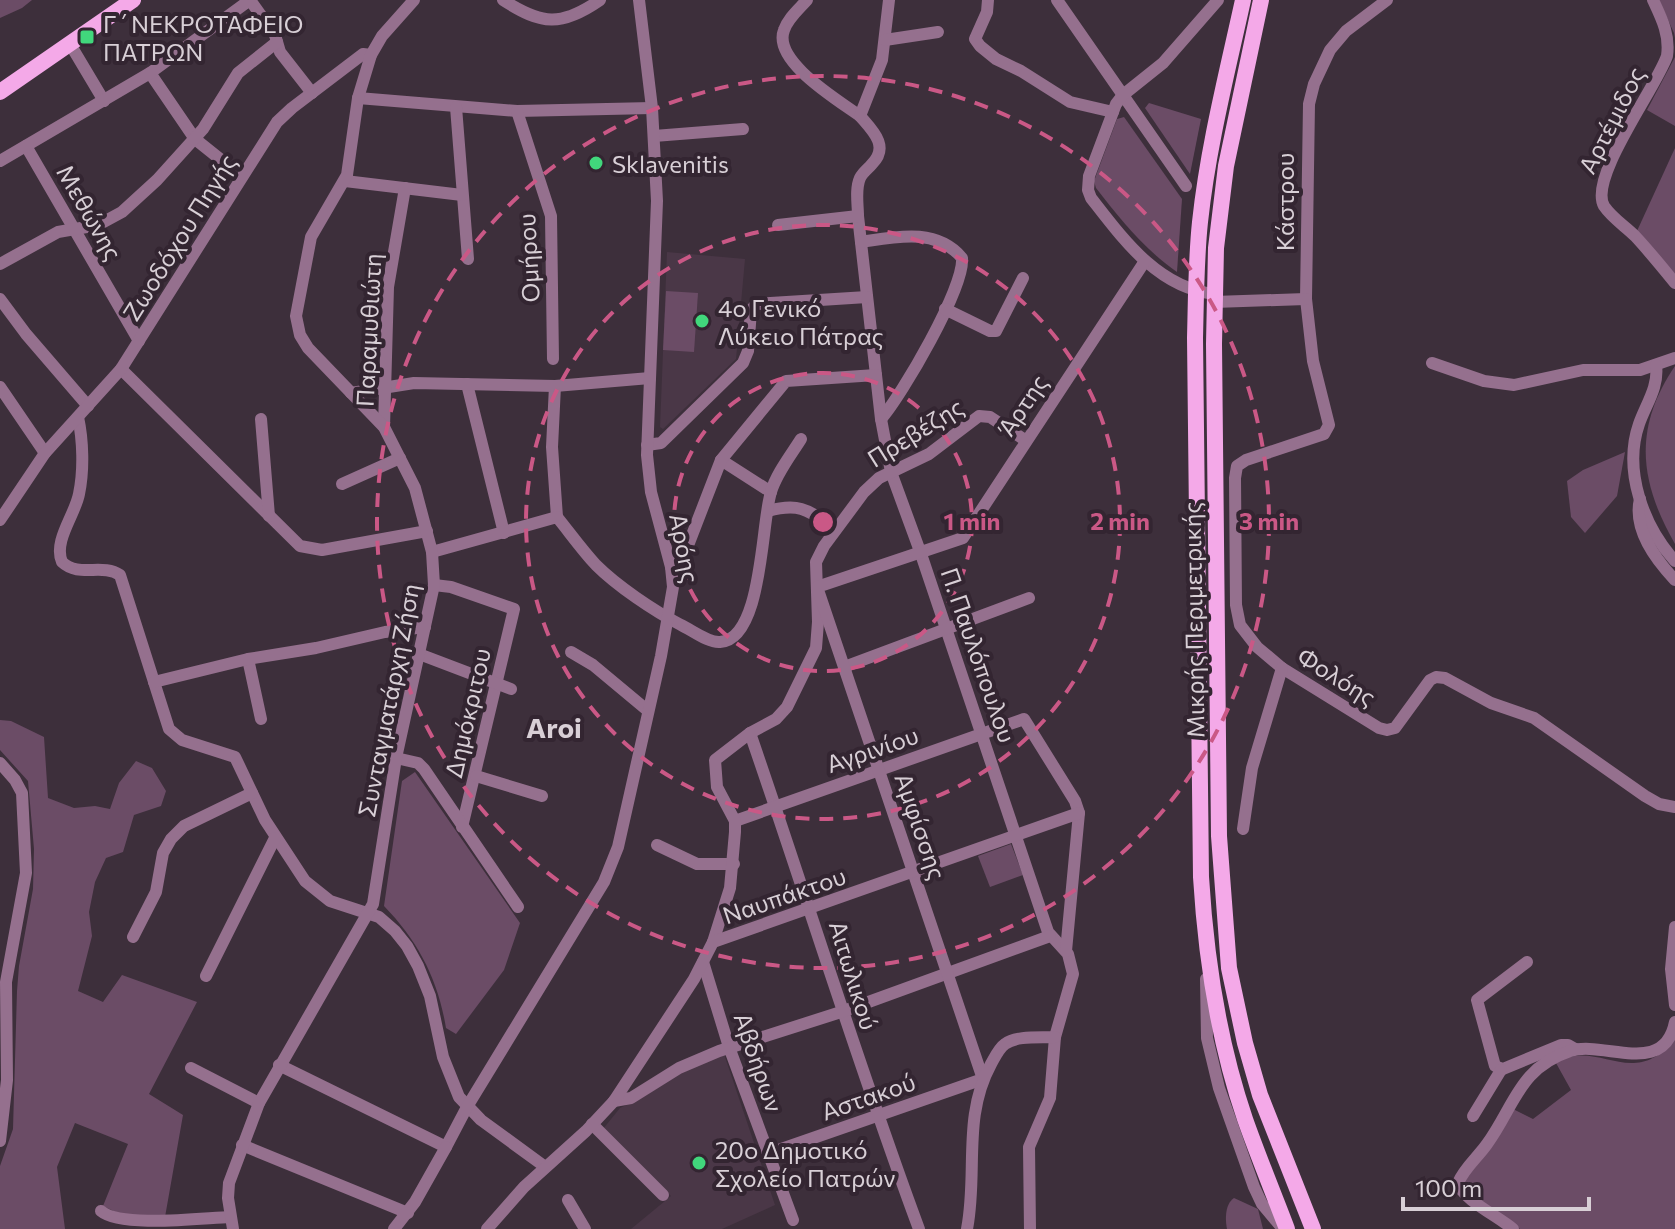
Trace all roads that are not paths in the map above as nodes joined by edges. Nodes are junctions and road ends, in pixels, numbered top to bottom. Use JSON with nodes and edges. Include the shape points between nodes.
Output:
{"nodes":[{"id":1,"x":133,"y":0,"type":"edge"},
{"id":2,"x":250,"y":0,"type":"edge"},
{"id":3,"x":414,"y":0,"type":"edge"},
{"id":4,"x":503,"y":0,"type":"edge"},
{"id":5,"x":600,"y":0,"type":"edge"},
{"id":6,"x":639,"y":0,"type":"edge"},
{"id":7,"x":807,"y":0,"type":"edge"},
{"id":8,"x":889,"y":0,"type":"edge"},
{"id":9,"x":988,"y":0,"type":"edge"},
{"id":10,"x":1057,"y":0,"type":"edge"},
{"id":11,"x":1243,"y":0,"type":"edge"},
{"id":12,"x":1261,"y":0,"type":"edge"},
{"id":13,"x":1387,"y":0,"type":"edge"},
{"id":14,"x":1653,"y":0,"type":"edge"},
{"id":15,"x":1216,"y":1,"type":"edge"},
{"id":16,"x":938,"y":32,"type":"dead end"},
{"id":17,"x":885,"y":40,"type":"junction"},
{"id":18,"x":277,"y":42,"type":"junction"},
{"id":19,"x":70,"y":44,"type":"junction"},
{"id":20,"x":371,"y":55,"type":"junction"},
{"id":21,"x":150,"y":73,"type":"junction"},
{"id":22,"x":0,"y":92,"type":"edge"},
{"id":23,"x":312,"y":93,"type":"junction"},
{"id":24,"x":1123,"y":95,"type":"junction"},
{"id":25,"x":358,"y":98,"type":"junction"},
{"id":26,"x":104,"y":101,"type":"junction"},
{"id":27,"x":456,"y":107,"type":"junction"},
{"id":28,"x":652,"y":108,"type":"junction"},
{"id":29,"x":517,"y":111,"type":"junction"},
{"id":30,"x":1113,"y":112,"type":"junction"},
{"id":31,"x":860,"y":116,"type":"junction"},
{"id":32,"x":743,"y":129,"type":"dead end"},
{"id":33,"x":654,"y":136,"type":"junction"},
{"id":34,"x":195,"y":139,"type":"junction"},
{"id":35,"x":26,"y":146,"type":"junction"},
{"id":36,"x":220,"y":159,"type":"dead end"},
{"id":37,"x":0,"y":161,"type":"edge"},
{"id":38,"x":345,"y":181,"type":"junction"},
{"id":39,"x":1186,"y":186,"type":"dead end"},
{"id":40,"x":405,"y":188,"type":"junction"},
{"id":41,"x":462,"y":195,"type":"junction"},
{"id":42,"x":858,"y":216,"type":"junction"},
{"id":43,"x":778,"y":225,"type":"dead end"},
{"id":44,"x":74,"y":228,"type":"junction"},
{"id":45,"x":861,"y":242,"type":"junction"},
{"id":46,"x":468,"y":259,"type":"dead end"},
{"id":47,"x":1145,"y":261,"type":"junction"},
{"id":48,"x":0,"y":264,"type":"edge"},
{"id":49,"x":1023,"y":278,"type":"dead end"},
{"id":50,"x":1675,"y":283,"type":"edge"},
{"id":51,"x":1196,"y":292,"type":"junction"},
{"id":52,"x":867,"y":297,"type":"junction"},
{"id":53,"x":1214,"y":298,"type":"junction"},
{"id":54,"x":0,"y":299,"type":"edge"},
{"id":55,"x":1306,"y":299,"type":"junction"},
{"id":56,"x":945,"y":309,"type":"junction"},
{"id":57,"x":139,"y":341,"type":"junction"},
{"id":58,"x":1675,"y":358,"type":"edge"},
{"id":59,"x":553,"y":359,"type":"dead end"},
{"id":60,"x":1432,"y":363,"type":"dead end"},
{"id":61,"x":1656,"y":365,"type":"junction"},
{"id":62,"x":121,"y":369,"type":"junction"},
{"id":63,"x":876,"y":375,"type":"junction"},
{"id":64,"x":650,"y":378,"type":"junction"},
{"id":65,"x":467,"y":384,"type":"junction"},
{"id":66,"x":387,"y":385,"type":"junction"},
{"id":67,"x":555,"y":386,"type":"junction"},
{"id":68,"x":0,"y":387,"type":"edge"},
{"id":69,"x":351,"y":393,"type":"junction"},
{"id":70,"x":88,"y":406,"type":"junction"},
{"id":71,"x":78,"y":417,"type":"junction"},
{"id":72,"x":261,"y":419,"type":"dead end"},
{"id":73,"x":881,"y":419,"type":"junction"},
{"id":74,"x":384,"y":427,"type":"junction"},
{"id":75,"x":801,"y":439,"type":"dead end"},
{"id":76,"x":1025,"y":440,"type":"junction"},
{"id":77,"x":647,"y":445,"type":"junction"},
{"id":78,"x":45,"y":453,"type":"junction"},
{"id":79,"x":400,"y":458,"type":"junction"},
{"id":80,"x":721,"y":460,"type":"junction"},
{"id":81,"x":1242,"y":462,"type":"joint"},
{"id":82,"x":891,"y":472,"type":"junction"},
{"id":83,"x":342,"y":484,"type":"dead end"},
{"id":84,"x":771,"y":492,"type":"junction"},
{"id":85,"x":1640,"y":499,"type":"junction"},
{"id":86,"x":768,"y":511,"type":"junction"},
{"id":87,"x":269,"y":516,"type":"junction"},
{"id":88,"x":557,"y":517,"type":"junction"},
{"id":89,"x":0,"y":520,"type":"edge"},
{"id":90,"x":836,"y":529,"type":"junction"},
{"id":91,"x":427,"y":531,"type":"junction"},
{"id":92,"x":504,"y":533,"type":"junction"},
{"id":93,"x":432,"y":552,"type":"junction"},
{"id":94,"x":921,"y":554,"type":"junction"},
{"id":95,"x":1675,"y":561,"type":"edge"},
{"id":96,"x":671,"y":567,"type":"junction"},
{"id":97,"x":1675,"y":580,"type":"edge"},
{"id":98,"x":434,"y":585,"type":"junction"},
{"id":99,"x":817,"y":587,"type":"junction"},
{"id":100,"x":1029,"y":598,"type":"dead end"},
{"id":101,"x":669,"y":618,"type":"junction"},
{"id":102,"x":425,"y":627,"type":"junction"},
{"id":103,"x":946,"y":629,"type":"junction"},
{"id":104,"x":571,"y":652,"type":"dead end"},
{"id":105,"x":419,"y":654,"type":"junction"},
{"id":106,"x":248,"y":659,"type":"junction"},
{"id":107,"x":844,"y":667,"type":"junction"},
{"id":108,"x":1282,"y":668,"type":"junction"},
{"id":109,"x":154,"y":682,"type":"junction"},
{"id":110,"x":495,"y":684,"type":"junction"},
{"id":111,"x":511,"y":689,"type":"dead end"},
{"id":112,"x":647,"y":710,"type":"junction"},
{"id":113,"x":261,"y":719,"type":"dead end"},
{"id":114,"x":750,"y":733,"type":"junction"},
{"id":115,"x":982,"y":734,"type":"junction"},
{"id":116,"x":396,"y":758,"type":"junction"},
{"id":117,"x":0,"y":763,"type":"edge"},
{"id":118,"x":878,"y":769,"type":"junction"},
{"id":119,"x":476,"y":776,"type":"junction"},
{"id":120,"x":252,"y":793,"type":"junction"},
{"id":121,"x":542,"y":796,"type":"dead end"},
{"id":122,"x":775,"y":806,"type":"junction"},
{"id":123,"x":1675,"y":807,"type":"edge"},
{"id":124,"x":1079,"y":810,"type":"junction"},
{"id":125,"x":735,"y":821,"type":"junction"},
{"id":126,"x":462,"y":827,"type":"junction"},
{"id":127,"x":1243,"y":829,"type":"dead end"},
{"id":128,"x":1016,"y":835,"type":"junction"},
{"id":129,"x":275,"y":838,"type":"junction"},
{"id":130,"x":657,"y":845,"type":"dead end"},
{"id":131,"x":734,"y":864,"type":"junction"},
{"id":132,"x":913,"y":872,"type":"junction"},
{"id":133,"x":518,"y":907,"type":"dead end"},
{"id":134,"x":811,"y":910,"type":"junction"},
{"id":135,"x":370,"y":913,"type":"junction"},
{"id":136,"x":1675,"y":927,"type":"edge"},
{"id":137,"x":1050,"y":936,"type":"junction"},
{"id":138,"x":133,"y":937,"type":"dead end"},
{"id":139,"x":713,"y":942,"type":"junction"},
{"id":140,"x":1066,"y":951,"type":"junction"},
{"id":141,"x":703,"y":962,"type":"junction"},
{"id":142,"x":1527,"y":962,"type":"dead end"},
{"id":143,"x":206,"y":976,"type":"dead end"},
{"id":144,"x":947,"y":976,"type":"junction"},
{"id":145,"x":1675,"y":1005,"type":"edge"},
{"id":146,"x":841,"y":1012,"type":"junction"},
{"id":147,"x":1675,"y":1022,"type":"edge"},
{"id":148,"x":1055,"y":1037,"type":"junction"},
{"id":149,"x":729,"y":1047,"type":"junction"},
{"id":150,"x":1575,"y":1049,"type":"junction"},
{"id":151,"x":279,"y":1065,"type":"junction"},
{"id":152,"x":191,"y":1068,"type":"dead end"},
{"id":153,"x":1501,"y":1070,"type":"junction"},
{"id":154,"x":983,"y":1079,"type":"junction"},
{"id":155,"x":614,"y":1101,"type":"junction"},
{"id":156,"x":259,"y":1103,"type":"junction"},
{"id":157,"x":467,"y":1107,"type":"junction"},
{"id":158,"x":877,"y":1116,"type":"junction"},
{"id":159,"x":1473,"y":1116,"type":"dead end"},
{"id":160,"x":592,"y":1124,"type":"junction"},
{"id":161,"x":0,"y":1141,"type":"edge"},
{"id":162,"x":242,"y":1145,"type":"junction"},
{"id":163,"x":446,"y":1147,"type":"junction"},
{"id":164,"x":767,"y":1154,"type":"junction"},
{"id":165,"x":544,"y":1166,"type":"junction"},
{"id":166,"x":663,"y":1195,"type":"dead end"},
{"id":167,"x":568,"y":1200,"type":"dead end"},
{"id":168,"x":101,"y":1211,"type":"dead end"},
{"id":169,"x":408,"y":1213,"type":"junction"},
{"id":170,"x":793,"y":1220,"type":"dead end"},
{"id":171,"x":159,"y":1225,"type":"edge"},
{"id":172,"x":234,"y":1225,"type":"edge"},
{"id":173,"x":394,"y":1229,"type":"edge"},
{"id":174,"x":487,"y":1229,"type":"edge"},
{"id":175,"x":585,"y":1229,"type":"edge"},
{"id":176,"x":919,"y":1229,"type":"edge"},
{"id":177,"x":967,"y":1229,"type":"edge"},
{"id":178,"x":1030,"y":1229,"type":"edge"},
{"id":179,"x":1285,"y":1229,"type":"edge"},
{"id":180,"x":1313,"y":1229,"type":"edge"},
{"id":181,"x":1513,"y":1229,"type":"edge"}],
"edges":[{"from":1,"to":19,"type":"main road"},
{"from":2,"to":18,"type":"street"},
{"from":2,"to":21,"type":"street"},
{"from":3,"to":20,"type":"street","name":"Ζωοδόχου Πηγής"},
{"from":4,"to":5,"type":"street","via":[[526,14],[555,21]]},
{"from":6,"to":28,"type":"street","name":"Αρόης"},
{"from":7,"to":31,"type":"street","via":[[785,27],[783,47],[800,70]]},
{"from":8,"to":17,"type":"street"},
{"from":9,"to":30,"type":"street","via":[[975,39],[980,46],[1070,102]]},
{"from":10,"to":24,"type":"street"},
{"from":11,"to":51,"type":"main road","name":"Μικρής Περιμετρικής","via":[[1203,197]]},
{"from":12,"to":53,"type":"main road","name":"Μικρής Περιμετρικής","via":[[1223,184]]},
{"from":13,"to":55,"type":"street","name":"Κάστρου","via":[[1338,40],[1314,84],[1306,135]]},
{"from":14,"to":50,"type":"street","name":"Αρτέμιδος","via":[[1667,32],[1667,56],[1607,169],[1600,193],[1610,214]]},
{"from":15,"to":24,"type":"street","via":[[1163,63]]},
{"from":16,"to":17,"type":"street"},
{"from":17,"to":31,"type":"street"},
{"from":18,"to":23,"type":"street"},
{"from":18,"to":34,"type":"street","via":[[234,78]]},
{"from":19,"to":22,"type":"main road"},
{"from":19,"to":26,"type":"street"},
{"from":20,"to":23,"type":"street","name":"Ζωοδόχου Πηγής","via":[[363,54]]},
{"from":20,"to":25,"type":"street","name":"Συνταγματάρχη Ζήση"},
{"from":21,"to":26,"type":"street"},
{"from":21,"to":34,"type":"street"},
{"from":23,"to":57,"type":"street","name":"Ζωοδόχου Πηγής","via":[[277,122]]},
{"from":24,"to":30,"type":"street"},
{"from":24,"to":39,"type":"street"},
{"from":25,"to":27,"type":"street"},
{"from":25,"to":38,"type":"street","name":"Συνταγματάρχη Ζήση"},
{"from":26,"to":35,"type":"street"},
{"from":27,"to":29,"type":"street"},
{"from":27,"to":41,"type":"street"},
{"from":28,"to":29,"type":"street"},
{"from":28,"to":33,"type":"street","name":"Αρόης"},
{"from":29,"to":59,"type":"street","name":"Ομήρου","via":[[551,216]]},
{"from":30,"to":47,"type":"street","via":[[1089,176],[1088,193]]},
{"from":31,"to":42,"type":"street","name":"Π. Παυλόπουλου","via":[[880,143],[877,158],[860,178]]},
{"from":32,"to":33,"type":"street"},
{"from":33,"to":64,"type":"street","name":"Αρόης","via":[[657,213]]},
{"from":34,"to":36,"type":"street"},
{"from":34,"to":44,"type":"street","via":[[122,212],[104,223]]},
{"from":35,"to":37,"type":"street"},
{"from":35,"to":44,"type":"street","name":"Μεθώνης"},
{"from":38,"to":40,"type":"street"},
{"from":38,"to":69,"type":"street","name":"Συνταγματάρχη Ζήση","via":[[311,237],[296,316],[304,343]]},
{"from":40,"to":41,"type":"street"},
{"from":40,"to":66,"type":"street","name":"Παραμυθιώτη","via":[[388,294]]},
{"from":41,"to":46,"type":"street"},
{"from":42,"to":43,"type":"street"},
{"from":42,"to":45,"type":"street","name":"Π. Παυλόπουλου"},
{"from":44,"to":48,"type":"street"},
{"from":44,"to":57,"type":"street","name":"Μεθώνης"},
{"from":45,"to":52,"type":"street","name":"Π. Παυλόπουλου"},
{"from":45,"to":56,"type":"street","via":[[920,235],[958,253],[962,269]]},
{"from":47,"to":51,"type":"street"},
{"from":47,"to":76,"type":"street","name":"Άρτης"},
{"from":49,"to":56,"type":"street","via":[[996,331]]},
{"from":51,"to":53,"type":"street"},
{"from":51,"to":179,"type":"main road","name":"Μικρής Περιμετρικής","via":[[1200,831],[1206,956],[1239,1099]]},
{"from":52,"to":63,"type":"street","name":"Π. Παυλόπουλου"},
{"from":52,"to":77,"type":"street","via":[[756,304],[743,363],[661,443]]},
{"from":53,"to":55,"type":"street"},
{"from":53,"to":180,"type":"main road","name":"Μικρής Περιμετρικής","via":[[1224,928],[1248,1058]]},
{"from":54,"to":70,"type":"street"},
{"from":55,"to":81,"type":"street","name":"Κάστρου","via":[[1313,361],[1329,423],[1326,431]]},
{"from":56,"to":73,"type":"street","via":[[902,392]]},
{"from":57,"to":62,"type":"street","name":"Ζωοδόχου Πηγής"},
{"from":58,"to":61,"type":"street"},
{"from":60,"to":61,"type":"street","via":[[1506,385],[1583,370],[1633,371]]},
{"from":61,"to":85,"type":"street","via":[[1656,383],[1633,451]]},
{"from":62,"to":70,"type":"street","name":"Ζωοδόχου Πηγής"},
{"from":62,"to":87,"type":"street"},
{"from":63,"to":73,"type":"street","name":"Π. Παυλόπουλου"},
{"from":63,"to":80,"type":"street","via":[[786,381]]},
{"from":64,"to":67,"type":"street"},
{"from":64,"to":77,"type":"street","name":"Αρόης"},
{"from":65,"to":66,"type":"street"},
{"from":65,"to":67,"type":"street"},
{"from":65,"to":92,"type":"street"},
{"from":66,"to":69,"type":"street"},
{"from":66,"to":74,"type":"street","name":"Παραμυθιώτη"},
{"from":67,"to":88,"type":"street"},
{"from":68,"to":78,"type":"street"},
{"from":69,"to":74,"type":"street","name":"Συνταγματάρχη Ζήση"},
{"from":70,"to":71,"type":"street","name":"Ζωοδόχου Πηγής"},
{"from":71,"to":78,"type":"street","name":"Ζωοδόχου Πηγής"},
{"from":71,"to":109,"type":"street","via":[[79,491],[60,556],[74,570],[111,571],[121,578]]},
{"from":72,"to":87,"type":"street"},
{"from":73,"to":82,"type":"street","name":"Π. Παυλόπουλου"},
{"from":74,"to":79,"type":"street","name":"Συνταγματάρχη Ζήση"},
{"from":75,"to":84,"type":"street"},
{"from":76,"to":82,"type":"street","name":"Πρεβέζης","via":[[990,417],[979,416],[929,454]]},
{"from":76,"to":94,"type":"street","name":"Άρτης","via":[[963,538]]},
{"from":77,"to":96,"type":"street","name":"Αρόης","via":[[651,492]]},
{"from":78,"to":89,"type":"street","name":"Ζωοδόχου Πηγής"},
{"from":79,"to":83,"type":"street"},
{"from":79,"to":91,"type":"street","name":"Συνταγματάρχη Ζήση"},
{"from":80,"to":84,"type":"street"},
{"from":80,"to":96,"type":"street","via":[[687,548]]},
{"from":81,"to":108,"type":"street","name":"Φολόης","via":[[1235,478],[1236,615],[1252,642]]},
{"from":82,"to":90,"type":"street","name":"Πρεβέζης","via":[[864,492]]},
{"from":82,"to":94,"type":"street","name":"Π. Παυλόπουλου"},
{"from":84,"to":86,"type":"street"},
{"from":85,"to":95,"type":"street","via":[[1657,538]]},
{"from":85,"to":97,"type":"street","via":[[1641,528]]},
{"from":86,"to":90,"type":"street","via":[[804,508]]},
{"from":86,"to":101,"type":"street","via":[[753,606],[739,628],[725,641],[715,642]]},
{"from":87,"to":91,"type":"street","via":[[311,550]]},
{"from":88,"to":92,"type":"street"},
{"from":88,"to":101,"type":"street","via":[[600,568]]},
{"from":90,"to":99,"type":"street","name":"Πρεβέζης","via":[[816,562]]},
{"from":91,"to":93,"type":"street","name":"Συνταγματάρχη Ζήση"},
{"from":92,"to":93,"type":"street"},
{"from":93,"to":98,"type":"street","name":"Συνταγματάρχη Ζήση"},
{"from":94,"to":99,"type":"street","name":"Άρτης"},
{"from":94,"to":103,"type":"street","name":"Π. Παυλόπουλου"},
{"from":96,"to":101,"type":"street","name":"Αρόης"},
{"from":98,"to":102,"type":"street","name":"Συνταγματάρχη Ζήση"},
{"from":98,"to":110,"type":"street","name":"Δημόκριτου","via":[[514,609]]},
{"from":99,"to":107,"type":"street","name":"Αμφίσσης"},
{"from":99,"to":114,"type":"street","name":"Πρεβέζης","via":[[813,657],[782,714]]},
{"from":100,"to":103,"type":"street"},
{"from":101,"to":112,"type":"street","name":"Αρόης"},
{"from":102,"to":105,"type":"street","name":"Συνταγματάρχη Ζήση"},
{"from":102,"to":106,"type":"street"},
{"from":103,"to":107,"type":"street"},
{"from":103,"to":115,"type":"street","name":"Π. Παυλόπουλου"},
{"from":104,"to":112,"type":"street"},
{"from":105,"to":110,"type":"street"},
{"from":105,"to":116,"type":"street","name":"Συνταγματάρχη Ζήση"},
{"from":106,"to":109,"type":"street"},
{"from":106,"to":113,"type":"street"},
{"from":107,"to":118,"type":"street","name":"Αμφίσσης"},
{"from":108,"to":123,"type":"street","name":"Φολόης","via":[[1387,730],[1398,725],[1430,680],[1445,678],[1534,718],[1645,796]]},
{"from":108,"to":127,"type":"street","via":[[1252,768]]},
{"from":109,"to":120,"type":"street","via":[[172,733],[234,755]]},
{"from":110,"to":111,"type":"street"},
{"from":110,"to":119,"type":"street","name":"Δημόκριτου"},
{"from":112,"to":157,"type":"street","name":"Αρόης","via":[[614,860]]},
{"from":114,"to":122,"type":"street","name":"Αιτωλικού"},
{"from":114,"to":125,"type":"street","name":"Πρεβέζης","via":[[715,760],[717,787]]},
{"from":115,"to":118,"type":"street","name":"Αγρινίου"},
{"from":115,"to":124,"type":"street","name":"Αγρινίου","via":[[1024,719]]},
{"from":115,"to":128,"type":"street","name":"Π. Παυλόπουλου"},
{"from":116,"to":126,"type":"street","via":[[418,763]]},
{"from":116,"to":135,"type":"street","name":"Συνταγματάρχη Ζήση"},
{"from":117,"to":161,"type":"street","via":[[22,793],[26,873],[6,982],[7,1080]]},
{"from":118,"to":122,"type":"street","name":"Αγρινίου"},
{"from":118,"to":132,"type":"street","name":"Αμφίσσης"},
{"from":119,"to":121,"type":"street"},
{"from":119,"to":126,"type":"street","name":"Δημόκριτου"},
{"from":120,"to":129,"type":"street"},
{"from":120,"to":138,"type":"street","via":[[184,826],[171,839],[156,892]]},
{"from":122,"to":125,"type":"street","name":"Αγρινίου"},
{"from":122,"to":134,"type":"street","name":"Αιτωλικού"},
{"from":124,"to":128,"type":"street","name":"Ναυπάκτου"},
{"from":124,"to":140,"type":"street"},
{"from":125,"to":131,"type":"street"},
{"from":126,"to":133,"type":"street"},
{"from":128,"to":132,"type":"street","name":"Ναυπάκτου"},
{"from":128,"to":137,"type":"street","name":"Π. Παυλόπουλου"},
{"from":129,"to":135,"type":"street","via":[[319,895]]},
{"from":129,"to":143,"type":"street"},
{"from":130,"to":131,"type":"street","via":[[697,864]]},
{"from":131,"to":139,"type":"street"},
{"from":132,"to":134,"type":"street","name":"Ναυπάκτου"},
{"from":132,"to":144,"type":"street","name":"Αμφίσσης"},
{"from":134,"to":139,"type":"street","name":"Ναυπάκτου"},
{"from":134,"to":146,"type":"street","name":"Αιτωλικού"},
{"from":135,"to":151,"type":"street","name":"Συνταγματάρχη Ζήση"},
{"from":135,"to":157,"type":"street","via":[[395,931],[418,966],[436,1016],[445,1065]]},
{"from":136,"to":145,"type":"street"},
{"from":137,"to":140,"type":"street","name":"Π. Παυλόπουλου"},
{"from":137,"to":144,"type":"street"},
{"from":139,"to":141,"type":"street","name":"Ναυπάκτου"},
{"from":140,"to":148,"type":"street","via":[[1072,980]]},
{"from":141,"to":149,"type":"street","name":"Αβδήρων"},
{"from":141,"to":155,"type":"street","name":"Ναυπάκτου"},
{"from":142,"to":153,"type":"street","via":[[1477,1000],[1493,1061]]},
{"from":144,"to":146,"type":"street"},
{"from":144,"to":154,"type":"street","name":"Αμφίσσης"},
{"from":146,"to":149,"type":"street"},
{"from":146,"to":158,"type":"street","name":"Αιτωλικού"},
{"from":147,"to":150,"type":"street","via":[[1667,1041],[1650,1051],[1628,1055]]},
{"from":148,"to":154,"type":"street","via":[[1005,1044]]},
{"from":148,"to":178,"type":"street","via":[[1050,1098],[1028,1153]]},
{"from":149,"to":155,"type":"street","via":[[679,1068],[631,1098]]},
{"from":149,"to":164,"type":"street","name":"Αβδήρων"},
{"from":150,"to":153,"type":"street","via":[[1554,1046]]},
{"from":150,"to":181,"type":"street","via":[[1527,1077],[1495,1133],[1459,1180],[1463,1193]]},
{"from":151,"to":156,"type":"street","name":"Συνταγματάρχη Ζήση"},
{"from":151,"to":163,"type":"street"},
{"from":152,"to":156,"type":"street"},
{"from":153,"to":159,"type":"street"},
{"from":154,"to":158,"type":"street","name":"Αστακού"},
{"from":154,"to":177,"type":"street","via":[[971,1127]]},
{"from":155,"to":160,"type":"street","name":"Ναυπάκτου"},
{"from":156,"to":162,"type":"street","name":"Συνταγματάρχη Ζήση"},
{"from":157,"to":163,"type":"street","name":"Αρόης"},
{"from":157,"to":165,"type":"street"},
{"from":158,"to":164,"type":"street","name":"Αστακού"},
{"from":158,"to":176,"type":"street","name":"Αιτωλικού"},
{"from":160,"to":165,"type":"street","name":"Ναυπάκτου"},
{"from":160,"to":166,"type":"street"},
{"from":162,"to":169,"type":"street"},
{"from":162,"to":172,"type":"street","name":"Συνταγματάρχη Ζήση","via":[[229,1183]]},
{"from":163,"to":169,"type":"street","name":"Αρόης"},
{"from":164,"to":170,"type":"street","name":"Αβδήρων"},
{"from":165,"to":174,"type":"street","name":"Ναυπάκτου"},
{"from":167,"to":175,"type":"street"},
{"from":168,"to":171,"type":"street"},
{"from":169,"to":173,"type":"street","name":"Αρόης"},
{"from":171,"to":172,"type":"street"}]}
